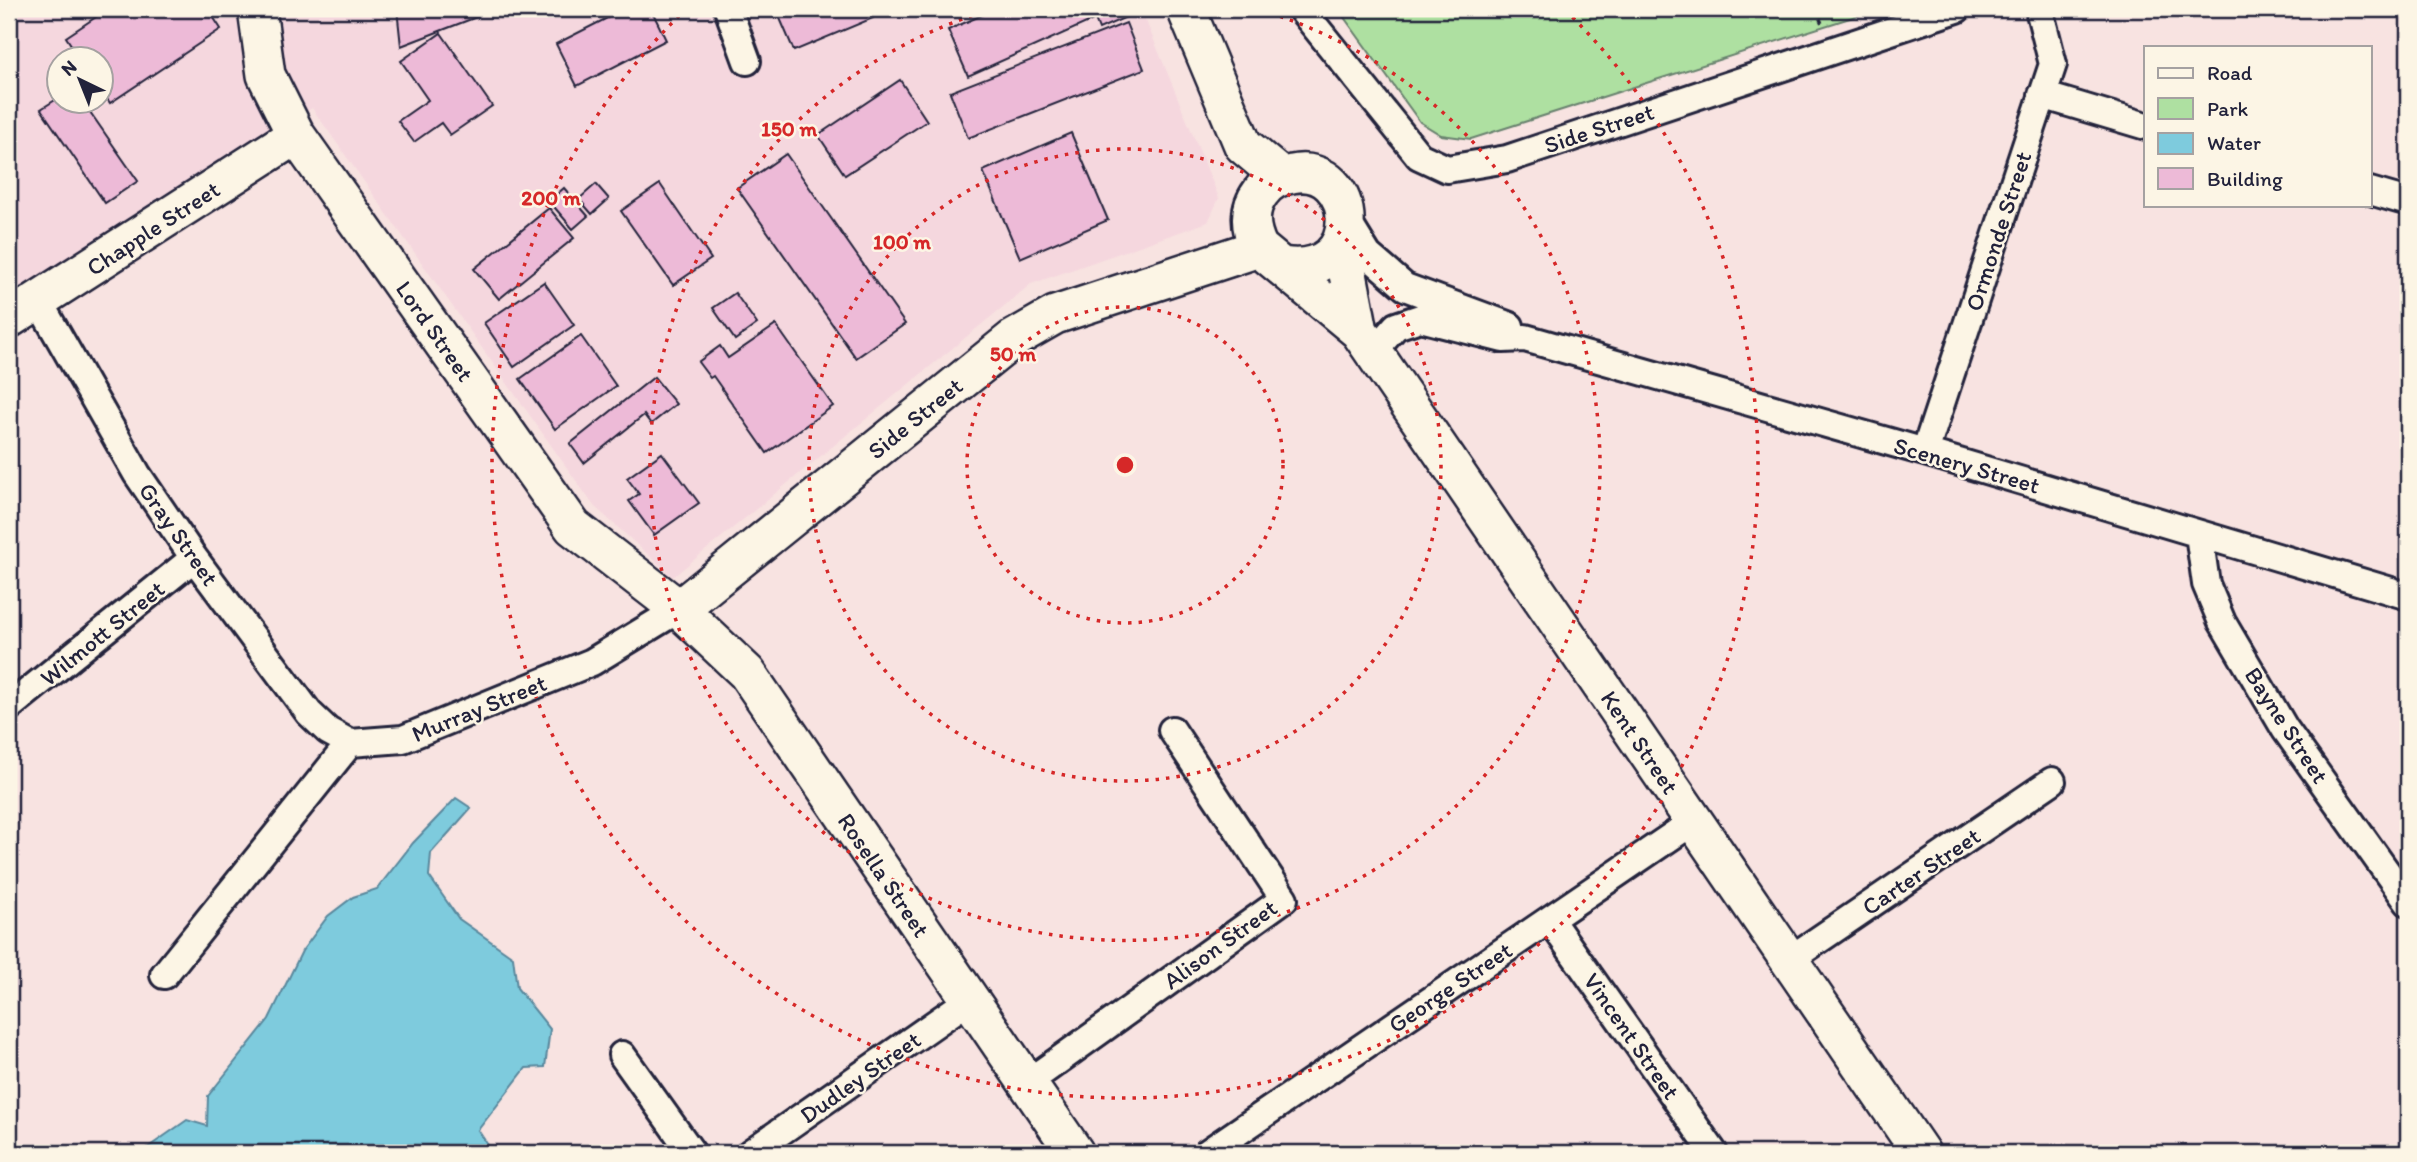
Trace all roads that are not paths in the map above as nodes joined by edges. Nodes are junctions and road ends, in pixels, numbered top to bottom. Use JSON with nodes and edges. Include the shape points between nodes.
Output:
{"nodes":[{"id":1,"x":257,"y":9,"type":"edge"},
{"id":2,"x":728,"y":9,"type":"edge"},
{"id":3,"x":1186,"y":9,"type":"edge"},
{"id":4,"x":1301,"y":9,"type":"edge"},
{"id":5,"x":1958,"y":9,"type":"edge"},
{"id":6,"x":2039,"y":9,"type":"edge"},
{"id":7,"x":747,"y":61,"type":"dead end"},
{"id":8,"x":2042,"y":95,"type":"junction"},
{"id":9,"x":2144,"y":125,"type":"edge"},
{"id":10,"x":296,"y":135,"type":"junction"},
{"id":11,"x":1280,"y":176,"type":"junction"},
{"id":12,"x":2372,"y":192,"type":"edge"},
{"id":13,"x":2408,"y":202,"type":"edge"},
{"id":14,"x":1344,"y":232,"type":"junction"},
{"id":15,"x":1271,"y":257,"type":"junction"},
{"id":16,"x":24,"y":311,"type":"edge"},
{"id":17,"x":1525,"y":338,"type":"junction"},
{"id":18,"x":1366,"y":342,"type":"junction"},
{"id":19,"x":1925,"y":452,"type":"junction"},
{"id":20,"x":2199,"y":534,"type":"junction"},
{"id":21,"x":194,"y":558,"type":"junction"},
{"id":22,"x":2408,"y":596,"type":"edge"},
{"id":23,"x":679,"y":609,"type":"junction"},
{"id":24,"x":9,"y":708,"type":"edge"},
{"id":25,"x":1172,"y":730,"type":"dead end"},
{"id":26,"x":349,"y":743,"type":"junction"},
{"id":27,"x":2052,"y":781,"type":"dead end"},
{"id":28,"x":1694,"y":821,"type":"junction"},
{"id":29,"x":2408,"y":902,"type":"edge"},
{"id":30,"x":1550,"y":920,"type":"junction"},
{"id":31,"x":1789,"y":960,"type":"junction"},
{"id":32,"x":164,"y":975,"type":"dead end"},
{"id":33,"x":970,"y":1000,"type":"junction"},
{"id":34,"x":622,"y":1055,"type":"dead end"},
{"id":35,"x":1027,"y":1083,"type":"junction"},
{"id":36,"x":692,"y":1153,"type":"edge"},
{"id":37,"x":750,"y":1153,"type":"edge"},
{"id":38,"x":1075,"y":1153,"type":"edge"},
{"id":39,"x":1207,"y":1153,"type":"edge"},
{"id":40,"x":1714,"y":1153,"type":"edge"},
{"id":41,"x":1921,"y":1153,"type":"edge"}],
"edges":[{"from":1,"to":10,"type":"street","name":"Lord Street","via":[[266,75]]},
{"from":2,"to":7,"type":"street"},
{"from":3,"to":11,"type":"street","via":[[1243,145]]},
{"from":4,"to":5,"type":"street","name":"Side Street","via":[[1419,156],[1447,169],[1507,159]]},
{"from":6,"to":8,"type":"street","name":"Ormonde Street","via":[[2053,64]]},
{"from":8,"to":9,"type":"street"},
{"from":8,"to":19,"type":"street","name":"Ormonde Street"},
{"from":10,"to":16,"type":"street","name":"Chapple Street"},
{"from":10,"to":23,"type":"street","name":"Lord Street","via":[[573,527]]},
{"from":11,"to":14,"type":"street","via":[[1299,172],[1318,176],[1333,186],[1343,202]]},
{"from":11,"to":15,"type":"street","via":[[1266,185],[1253,207],[1252,233]]},
{"from":12,"to":13,"type":"street"},
{"from":14,"to":15,"type":"street","via":[[1331,256],[1316,265],[1299,269]]},
{"from":14,"to":17,"type":"street","name":"Scenery Street","via":[[1405,287],[1510,326]]},
{"from":14,"to":18,"type":"street","name":"Kent Street"},
{"from":15,"to":18,"type":"street","name":"Kent Street"},
{"from":15,"to":23,"type":"street","name":"Side Street","via":[[1055,316],[1013,339]]},
{"from":16,"to":21,"type":"street","name":"Gray Street"},
{"from":17,"to":18,"type":"street","name":"Scenery Street","via":[[1503,339],[1420,318]]},
{"from":17,"to":19,"type":"street","name":"Scenery Street"},
{"from":18,"to":28,"type":"street","name":"Kent Street"},
{"from":19,"to":20,"type":"street","name":"Scenery Street"},
{"from":20,"to":22,"type":"street","name":"Scenery Street"},
{"from":20,"to":29,"type":"street","name":"Bayne Street","via":[[2206,584],[2222,622],[2285,729]]},
{"from":21,"to":24,"type":"street","name":"Wilmott Street"},
{"from":21,"to":26,"type":"street","name":"Gray Street","via":[[309,713]]},
{"from":23,"to":26,"type":"street","name":"Murray Street","via":[[592,662],[403,739]]},
{"from":23,"to":33,"type":"street","name":"Rosella Street","via":[[747,673]]},
{"from":25,"to":35,"type":"street","name":"Alison Street","via":[[1284,900]]},
{"from":26,"to":32,"type":"street"},
{"from":27,"to":31,"type":"street","name":"Carter Street"},
{"from":28,"to":30,"type":"street","name":"George Street"},
{"from":28,"to":31,"type":"street","name":"Kent Street"},
{"from":30,"to":39,"type":"street","name":"George Street"},
{"from":30,"to":40,"type":"street","name":"Vincent Street"},
{"from":31,"to":41,"type":"street","name":"Kent Street"},
{"from":33,"to":35,"type":"street","name":"Rosella Street"},
{"from":33,"to":37,"type":"street","name":"Dudley Street"},
{"from":34,"to":36,"type":"street"},
{"from":35,"to":38,"type":"street","name":"Rosella Street"}]}
